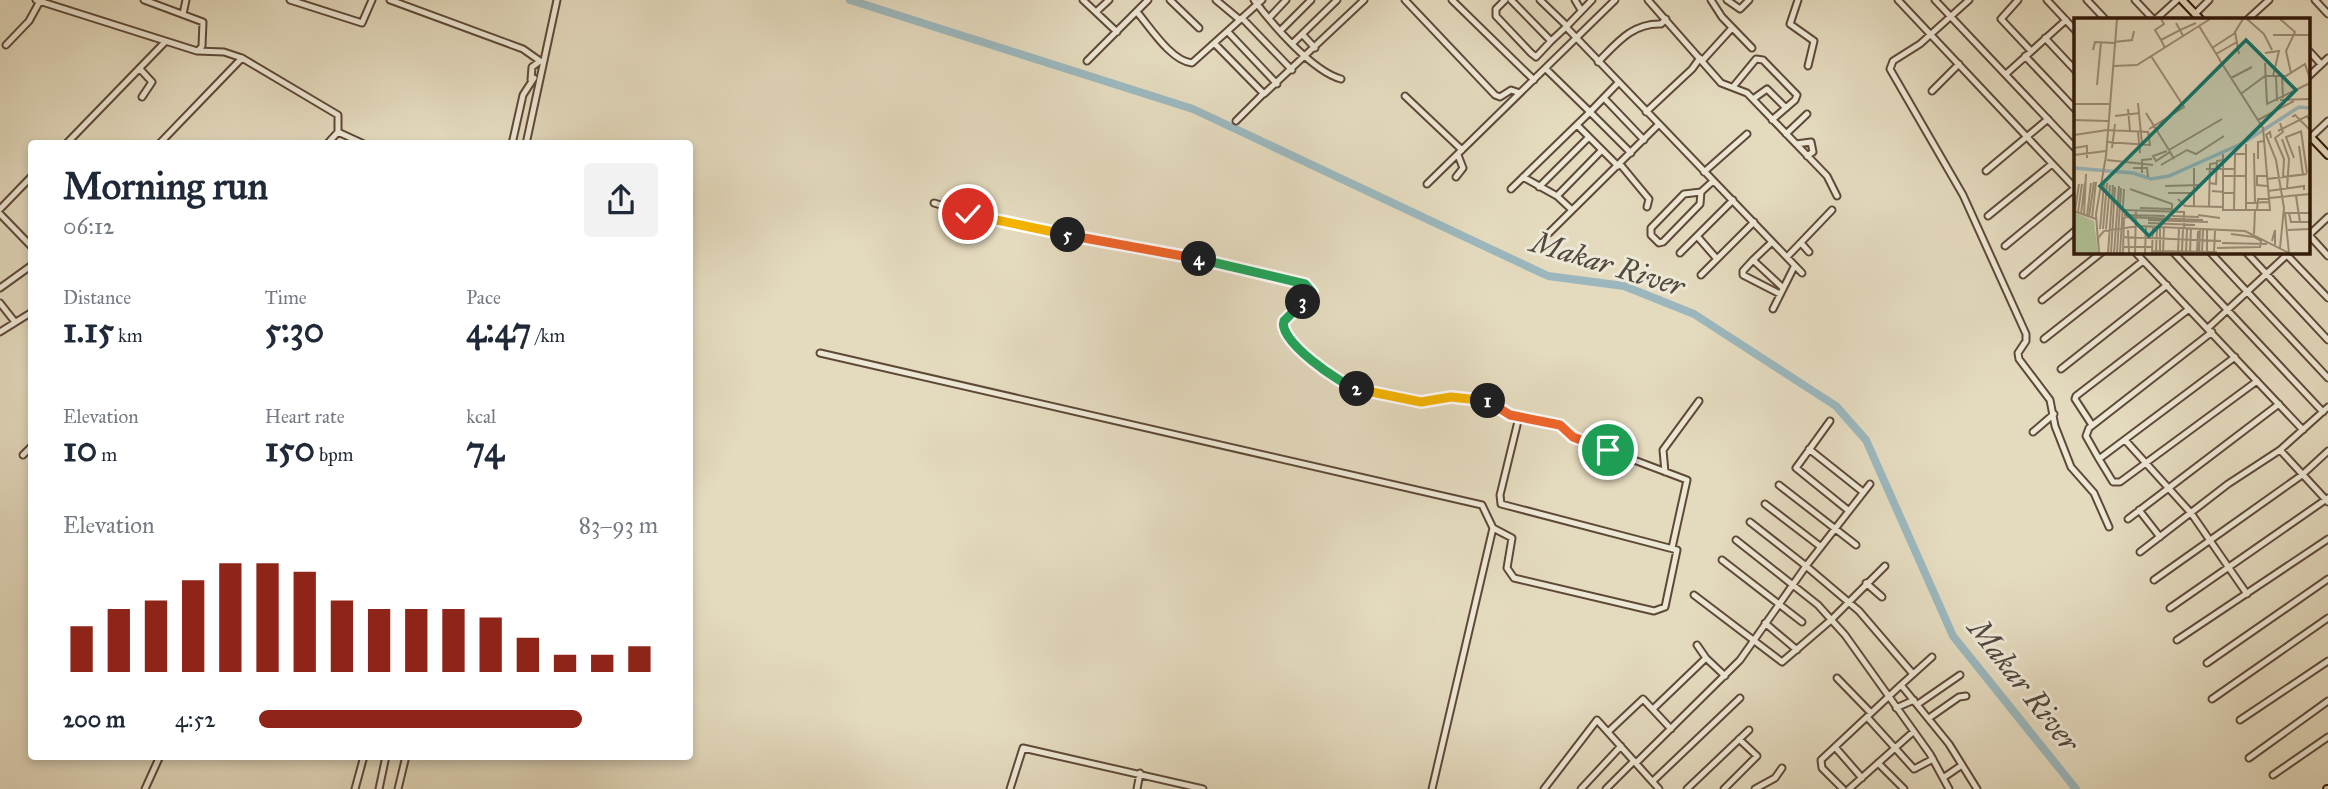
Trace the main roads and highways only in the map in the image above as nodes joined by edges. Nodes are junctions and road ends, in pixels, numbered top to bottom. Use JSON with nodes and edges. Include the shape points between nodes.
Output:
{"nodes":[{"id":1,"x":2179,"y":0,"type":"edge"},
{"id":2,"x":2197,"y":17,"type":"edge"},
{"id":3,"x":2310,"y":136,"type":"edge"},
{"id":4,"x":2328,"y":155,"type":"edge"}],
"edges":[{"from":1,"to":2,"type":"main road"},
{"from":3,"to":4,"type":"main road"}]}
